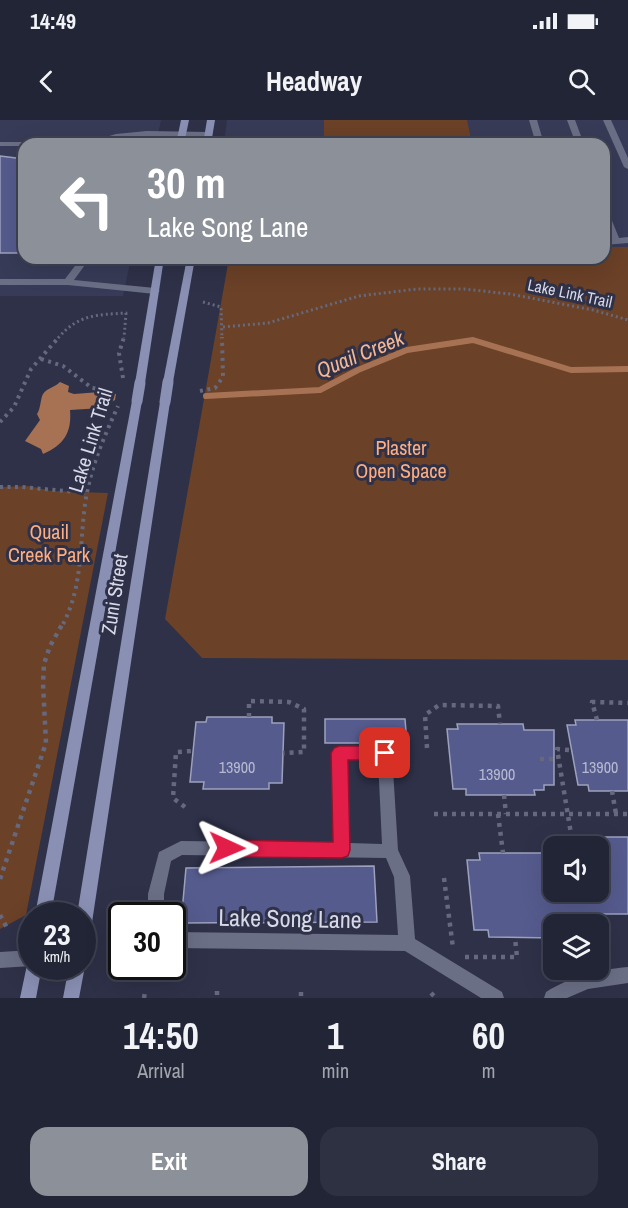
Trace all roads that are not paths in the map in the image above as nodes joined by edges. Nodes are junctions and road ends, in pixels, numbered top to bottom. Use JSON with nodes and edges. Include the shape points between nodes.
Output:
{"nodes":[{"id":1,"x":185,"y":120,"type":"edge"},
{"id":2,"x":211,"y":120,"type":"edge"},
{"id":3,"x":532,"y":120,"type":"edge"},
{"id":4,"x":571,"y":120,"type":"edge"},
{"id":5,"x":607,"y":120,"type":"edge"},
{"id":6,"x":182,"y":134,"type":"junction"},
{"id":7,"x":209,"y":134,"type":"junction"},
{"id":8,"x":102,"y":138,"type":"edge"},
{"id":9,"x":181,"y":138,"type":"edge"},
{"id":10,"x":208,"y":138,"type":"edge"},
{"id":11,"x":538,"y":138,"type":"edge"},
{"id":12,"x":578,"y":138,"type":"edge"},
{"id":13,"x":0,"y":144,"type":"edge"},
{"id":14,"x":18,"y":144,"type":"edge"},
{"id":15,"x":628,"y":167,"type":"edge"},
{"id":16,"x":610,"y":226,"type":"edge"},
{"id":17,"x":628,"y":240,"type":"edge"},
{"id":18,"x":610,"y":242,"type":"edge"},
{"id":19,"x":616,"y":242,"type":"junction"},
{"id":20,"x":82,"y":264,"type":"edge"},
{"id":21,"x":159,"y":264,"type":"edge"},
{"id":22,"x":190,"y":264,"type":"edge"},
{"id":23,"x":0,"y":282,"type":"edge"},
{"id":24,"x":68,"y":282,"type":"junction"},
{"id":25,"x":155,"y":291,"type":"junction"},
{"id":26,"x":342,"y":850,"type":"junction"},
{"id":27,"x":390,"y":850,"type":"junction"},
{"id":28,"x":45,"y":902,"type":"edge"},
{"id":29,"x":87,"y":902,"type":"edge"},
{"id":30,"x":156,"y":902,"type":"edge"},
{"id":31,"x":186,"y":940,"type":"edge"},
{"id":32,"x":407,"y":943,"type":"junction"},
{"id":33,"x":18,"y":959,"type":"edge"},
{"id":34,"x":0,"y":960,"type":"edge"},
{"id":35,"x":628,"y":975,"type":"edge"},
{"id":36,"x":31,"y":980,"type":"edge"},
{"id":37,"x":74,"y":980,"type":"edge"},
{"id":38,"x":28,"y":998,"type":"edge"},
{"id":39,"x":70,"y":998,"type":"edge"},
{"id":40,"x":496,"y":998,"type":"edge"},
{"id":41,"x":552,"y":998,"type":"edge"}],
"edges":[{"from":1,"to":6,"type":"main road"},
{"from":2,"to":7,"type":"main road"},
{"from":3,"to":11,"type":"street"},
{"from":4,"to":12,"type":"street"},
{"from":5,"to":15,"type":"street"},
{"from":6,"to":7,"type":"street"},
{"from":6,"to":8,"type":"street"},
{"from":6,"to":9,"type":"main road"},
{"from":7,"to":10,"type":"main road"},
{"from":13,"to":14,"type":"street"},
{"from":16,"to":19,"type":"street"},
{"from":17,"to":19,"type":"street"},
{"from":18,"to":19,"type":"street"},
{"from":20,"to":24,"type":"street"},
{"from":21,"to":25,"type":"main road","name":"Zuni Street"},
{"from":22,"to":29,"type":"main road","name":"Zuni Street","bridge":true},
{"from":23,"to":24,"type":"street"},
{"from":24,"to":25,"type":"street"},
{"from":25,"to":28,"type":"main road","name":"Zuni Street","bridge":true},
{"from":26,"to":27,"type":"street"},
{"from":26,"to":27,"type":"street","via":[[339,753],[385,753]]},
{"from":26,"to":30,"type":"street","via":[[181,848],[164,857]]},
{"from":27,"to":32,"type":"street","via":[[402,876]]},
{"from":31,"to":32,"type":"street","name":"Lake Song Lane"},
{"from":32,"to":40,"type":"street"},
{"from":33,"to":34,"type":"street"},
{"from":35,"to":41,"type":"street","via":[[573,984]]},
{"from":36,"to":38,"type":"main road"},
{"from":37,"to":39,"type":"main road"}]}
